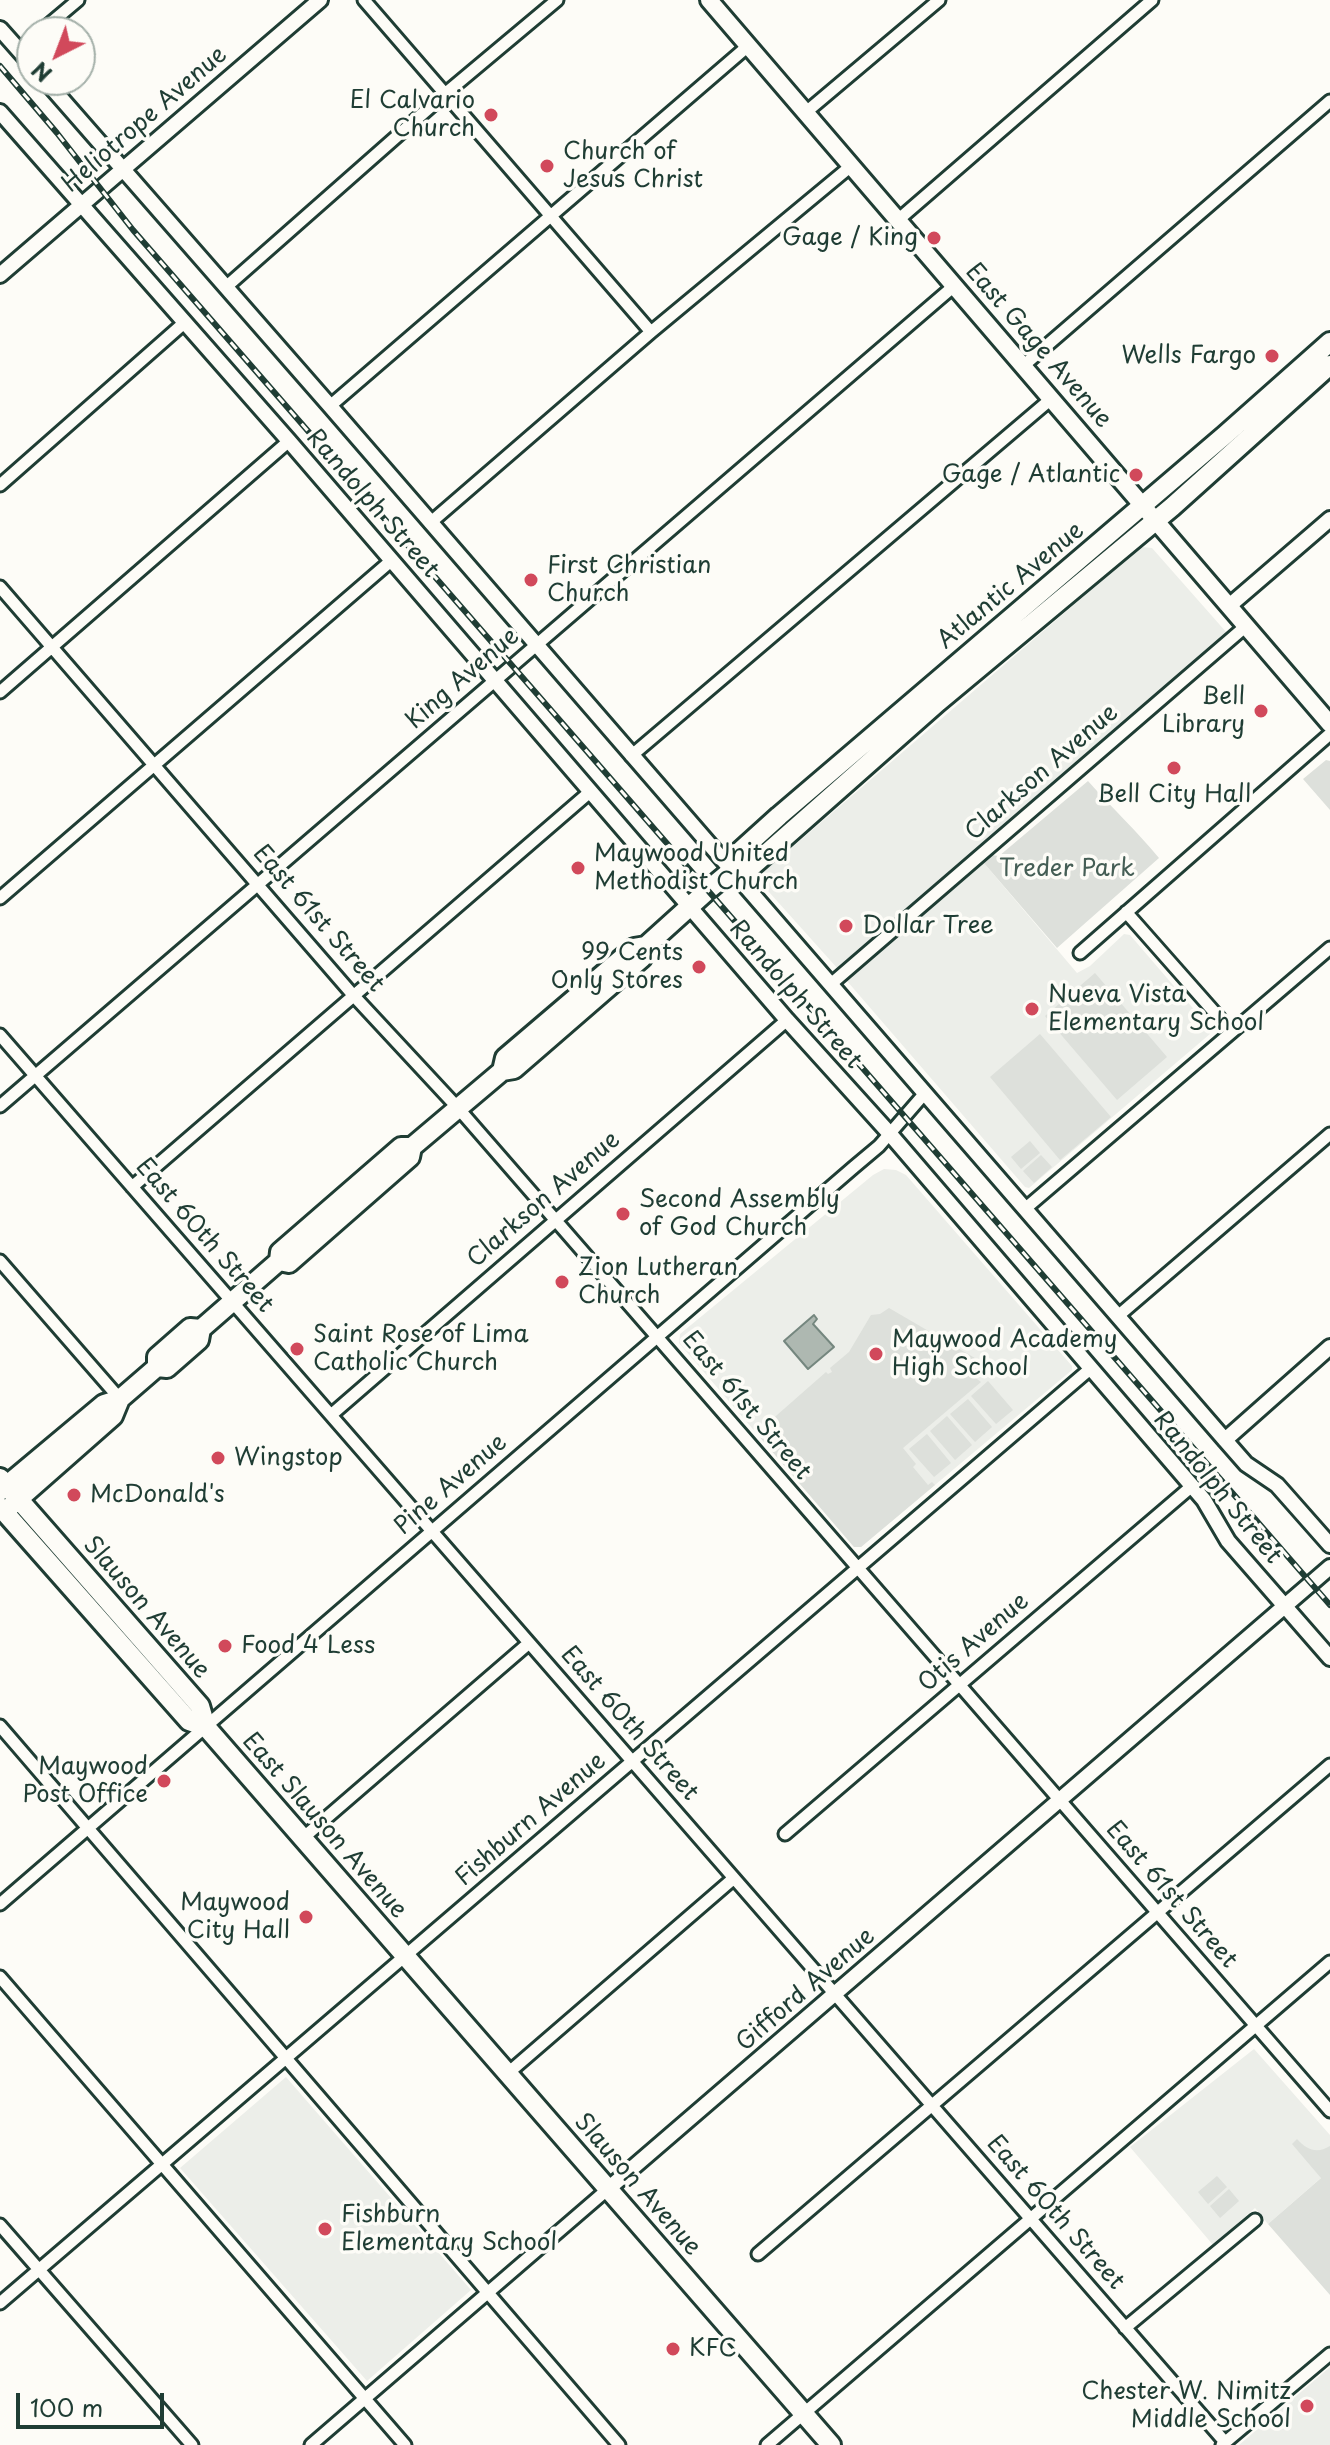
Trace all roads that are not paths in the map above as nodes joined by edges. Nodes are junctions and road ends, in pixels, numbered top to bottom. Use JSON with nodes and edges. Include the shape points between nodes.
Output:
{"nodes":[{"id":1,"x":78,"y":0,"type":"edge"},
{"id":2,"x":320,"y":0,"type":"edge"},
{"id":3,"x":364,"y":0,"type":"edge"},
{"id":4,"x":557,"y":0,"type":"edge"},
{"id":5,"x":709,"y":0,"type":"edge"},
{"id":6,"x":939,"y":0,"type":"edge"},
{"id":7,"x":1152,"y":0,"type":"edge"},
{"id":8,"x":925,"y":4,"type":"edge"},
{"id":9,"x":59,"y":16,"type":"edge"},
{"id":10,"x":0,"y":29,"type":"edge"},
{"id":11,"x":748,"y":46,"type":"junction"},
{"id":12,"x":16,"y":47,"type":"edge"},
{"id":13,"x":446,"y":93,"type":"junction"},
{"id":14,"x":59,"y":96,"type":"edge"},
{"id":15,"x":1330,"y":101,"type":"edge"},
{"id":16,"x":0,"y":112,"type":"edge"},
{"id":17,"x":805,"y":113,"type":"junction"},
{"id":18,"x":851,"y":166,"type":"junction"},
{"id":19,"x":122,"y":170,"type":"junction"},
{"id":20,"x":81,"y":205,"type":"junction"},
{"id":21,"x":552,"y":217,"type":"junction"},
{"id":22,"x":898,"y":220,"type":"junction"},
{"id":23,"x":0,"y":275,"type":"edge"},
{"id":24,"x":954,"y":286,"type":"junction"},
{"id":25,"x":226,"y":287,"type":"junction"},
{"id":26,"x":184,"y":323,"type":"junction"},
{"id":27,"x":651,"y":332,"type":"junction"},
{"id":28,"x":1330,"y":342,"type":"edge"},
{"id":29,"x":1330,"y":365,"type":"edge"},
{"id":30,"x":1023,"y":366,"type":"junction"},
{"id":31,"x":1051,"y":399,"type":"junction"},
{"id":32,"x":330,"y":406,"type":"junction"},
{"id":33,"x":289,"y":441,"type":"junction"},
{"id":34,"x":0,"y":485,"type":"edge"},
{"id":35,"x":1142,"y":505,"type":"junction"},
{"id":36,"x":1330,"y":519,"type":"edge"},
{"id":37,"x":1156,"y":521,"type":"junction"},
{"id":38,"x":430,"y":523,"type":"junction"},
{"id":39,"x":392,"y":560,"type":"junction"},
{"id":40,"x":0,"y":587,"type":"edge"},
{"id":41,"x":1229,"y":606,"type":"junction"},
{"id":42,"x":1246,"y":626,"type":"junction"},
{"id":43,"x":536,"y":645,"type":"junction"},
{"id":44,"x":52,"y":647,"type":"junction"},
{"id":45,"x":495,"y":680,"type":"junction"},
{"id":46,"x":0,"y":692,"type":"edge"},
{"id":47,"x":1326,"y":713,"type":"edge"},
{"id":48,"x":1330,"y":734,"type":"edge"},
{"id":49,"x":631,"y":756,"type":"junction"},
{"id":50,"x":155,"y":766,"type":"junction"},
{"id":51,"x":591,"y":791,"type":"junction"},
{"id":52,"x":731,"y":871,"type":"junction"},
{"id":53,"x":258,"y":884,"type":"junction"},
{"id":54,"x":0,"y":898,"type":"edge"},
{"id":55,"x":692,"y":904,"type":"junction"},
{"id":56,"x":1126,"y":912,"type":"junction"},
{"id":57,"x":1330,"y":948,"type":"edge"},
{"id":58,"x":1080,"y":953,"type":"dead end"},
{"id":59,"x":831,"y":984,"type":"junction"},
{"id":60,"x":353,"y":995,"type":"junction"},
{"id":61,"x":787,"y":1020,"type":"junction"},
{"id":62,"x":1231,"y":1031,"type":"junction"},
{"id":63,"x":0,"y":1035,"type":"edge"},
{"id":64,"x":35,"y":1076,"type":"junction"},
{"id":65,"x":925,"y":1093,"type":"junction"},
{"id":66,"x":0,"y":1106,"type":"edge"},
{"id":67,"x":458,"y":1108,"type":"junction"},
{"id":68,"x":890,"y":1134,"type":"junction"},
{"id":69,"x":1330,"y":1134,"type":"edge"},
{"id":70,"x":132,"y":1187,"type":"junction"},
{"id":71,"x":1026,"y":1208,"type":"junction"},
{"id":72,"x":554,"y":1221,"type":"junction"},
{"id":73,"x":0,"y":1261,"type":"edge"},
{"id":74,"x":232,"y":1302,"type":"junction"},
{"id":75,"x":1118,"y":1316,"type":"junction"},
{"id":76,"x":658,"y":1337,"type":"junction"},
{"id":77,"x":1330,"y":1347,"type":"edge"},
{"id":78,"x":1090,"y":1369,"type":"junction"},
{"id":79,"x":120,"y":1399,"type":"junction"},
{"id":80,"x":331,"y":1415,"type":"junction"},
{"id":81,"x":1225,"y":1440,"type":"junction"},
{"id":82,"x":1192,"y":1486,"type":"junction"},
{"id":83,"x":4,"y":1498,"type":"edge"},
{"id":84,"x":432,"y":1532,"type":"junction"},
{"id":85,"x":1330,"y":1545,"type":"edge"},
{"id":86,"x":1330,"y":1567,"type":"edge"},
{"id":87,"x":857,"y":1569,"type":"junction"},
{"id":88,"x":1285,"y":1606,"type":"junction"},
{"id":89,"x":529,"y":1643,"type":"junction"},
{"id":90,"x":1330,"y":1658,"type":"edge"},
{"id":91,"x":959,"y":1684,"type":"junction"},
{"id":92,"x":0,"y":1726,"type":"edge"},
{"id":93,"x":206,"y":1727,"type":"junction"},
{"id":94,"x":633,"y":1762,"type":"junction"},
{"id":95,"x":1330,"y":1765,"type":"edge"},
{"id":96,"x":1059,"y":1801,"type":"junction"},
{"id":97,"x":88,"y":1828,"type":"junction"},
{"id":98,"x":785,"y":1834,"type":"dead end"},
{"id":99,"x":303,"y":1838,"type":"junction"},
{"id":100,"x":734,"y":1878,"type":"junction"},
{"id":101,"x":0,"y":1904,"type":"edge"},
{"id":102,"x":1157,"y":1912,"type":"junction"},
{"id":103,"x":405,"y":1958,"type":"junction"},
{"id":104,"x":1330,"y":1962,"type":"edge"},
{"id":105,"x":0,"y":1977,"type":"edge"},
{"id":106,"x":835,"y":1994,"type":"junction"},
{"id":107,"x":1255,"y":2026,"type":"junction"},
{"id":108,"x":285,"y":2058,"type":"junction"},
{"id":109,"x":507,"y":2074,"type":"junction"},
{"id":110,"x":932,"y":2105,"type":"junction"},
{"id":111,"x":1330,"y":2111,"type":"edge"},
{"id":112,"x":162,"y":2164,"type":"junction"},
{"id":113,"x":608,"y":2189,"type":"junction"},
{"id":114,"x":1031,"y":2219,"type":"junction"},
{"id":115,"x":1255,"y":2220,"type":"dead end"},
{"id":116,"x":0,"y":2225,"type":"edge"},
{"id":117,"x":758,"y":2254,"type":"dead end"},
{"id":118,"x":39,"y":2270,"type":"junction"},
{"id":119,"x":489,"y":2292,"type":"junction"},
{"id":120,"x":0,"y":2303,"type":"edge"},
{"id":121,"x":1125,"y":2328,"type":"junction"},
{"id":122,"x":1330,"y":2354,"type":"edge"},
{"id":123,"x":365,"y":2398,"type":"junction"},
{"id":124,"x":803,"y":2414,"type":"junction"},
{"id":125,"x":1224,"y":2444,"type":"edge"},
{"id":126,"x":192,"y":2445,"type":"edge"},
{"id":127,"x":311,"y":2445,"type":"edge"},
{"id":128,"x":405,"y":2445,"type":"edge"},
{"id":129,"x":619,"y":2445,"type":"edge"},
{"id":130,"x":767,"y":2445,"type":"edge"},
{"id":131,"x":831,"y":2445,"type":"edge"}],
"edges":[{"from":1,"to":9,"type":"street"},
{"from":2,"to":19,"type":"street","name":"Heliotrope Avenue"},
{"from":3,"to":13,"type":"street"},
{"from":4,"to":13,"type":"street"},
{"from":5,"to":11,"type":"main road","name":"East Gage Avenue"},
{"from":6,"to":8,"type":"street"},
{"from":7,"to":22,"type":"street"},
{"from":8,"to":17,"type":"street"},
{"from":10,"to":12,"type":"street"},
{"from":11,"to":17,"type":"main road","name":"East Gage Avenue"},
{"from":11,"to":21,"type":"street"},
{"from":13,"to":21,"type":"street"},
{"from":13,"to":25,"type":"street"},
{"from":14,"to":19,"type":"street","name":"Randolph Street"},
{"from":15,"to":30,"type":"street"},
{"from":16,"to":20,"type":"street","name":"Randolph Street"},
{"from":17,"to":18,"type":"main road","name":"East Gage Avenue"},
{"from":18,"to":22,"type":"main road","name":"East Gage Avenue"},
{"from":18,"to":27,"type":"street"},
{"from":19,"to":20,"type":"street","name":"Heliotrope Avenue"},
{"from":19,"to":25,"type":"street","name":"Randolph Street"},
{"from":20,"to":23,"type":"street","name":"Heliotrope Avenue"},
{"from":20,"to":26,"type":"street","name":"Randolph Street"},
{"from":21,"to":27,"type":"street"},
{"from":21,"to":32,"type":"street"},
{"from":22,"to":24,"type":"main road","name":"East Gage Avenue"},
{"from":24,"to":30,"type":"main road","name":"East Gage Avenue"},
{"from":24,"to":43,"type":"street","name":"King Avenue"},
{"from":25,"to":32,"type":"street","name":"Randolph Street"},
{"from":26,"to":33,"type":"street","name":"Randolph Street"},
{"from":26,"to":34,"type":"street"},
{"from":27,"to":38,"type":"street"},
{"from":28,"to":35,"type":"main road","name":"Atlantic Avenue"},
{"from":29,"to":37,"type":"main road","name":"Atlantic Avenue"},
{"from":30,"to":31,"type":"main road","name":"East Gage Avenue"},
{"from":31,"to":35,"type":"main road","name":"East Gage Avenue"},
{"from":31,"to":49,"type":"street"},
{"from":32,"to":38,"type":"street","name":"Randolph Street"},
{"from":33,"to":39,"type":"street","name":"Randolph Street"},
{"from":33,"to":44,"type":"street"},
{"from":35,"to":37,"type":"main road","name":"East Gage Avenue"},
{"from":35,"to":52,"type":"main road","name":"Atlantic Avenue","via":[[779,816],[737,854]]},
{"from":36,"to":41,"type":"street"},
{"from":37,"to":41,"type":"main road","name":"East Gage Avenue"},
{"from":37,"to":52,"type":"main road","name":"Atlantic Avenue","via":[[938,702],[750,868]]},
{"from":38,"to":43,"type":"street","name":"Randolph Street"},
{"from":39,"to":45,"type":"street","name":"Randolph Street"},
{"from":39,"to":50,"type":"street"},
{"from":40,"to":44,"type":"street","name":"East 61st Street"},
{"from":41,"to":42,"type":"main road","name":"East Gage Avenue"},
{"from":42,"to":47,"type":"main road","name":"East Gage Avenue"},
{"from":42,"to":59,"type":"street","name":"Clarkson Avenue"},
{"from":43,"to":45,"type":"street","name":"King Avenue"},
{"from":43,"to":49,"type":"street","name":"Randolph Street"},
{"from":44,"to":46,"type":"street"},
{"from":44,"to":50,"type":"street","name":"East 61st Street"},
{"from":45,"to":51,"type":"street","name":"Randolph Street"},
{"from":45,"to":53,"type":"street","name":"King Avenue"},
{"from":48,"to":56,"type":"street"},
{"from":49,"to":52,"type":"street","name":"Randolph Street"},
{"from":50,"to":53,"type":"street","name":"East 61st Street"},
{"from":50,"to":54,"type":"street"},
{"from":51,"to":55,"type":"street","name":"Randolph Street"},
{"from":51,"to":60,"type":"street"},
{"from":52,"to":55,"type":"main road","name":"Atlantic Avenue"},
{"from":52,"to":59,"type":"street","name":"Randolph Street"},
{"from":53,"to":60,"type":"street","name":"East 61st Street"},
{"from":53,"to":64,"type":"street","name":"King Avenue"},
{"from":55,"to":61,"type":"street","name":"Randolph Street"},
{"from":55,"to":67,"type":"main road","name":"Atlantic Avenue","via":[[646,946],[634,948],[561,1009]]},
{"from":56,"to":58,"type":"street"},
{"from":56,"to":62,"type":"street"},
{"from":57,"to":62,"type":"street"},
{"from":59,"to":65,"type":"street","name":"Randolph Street"},
{"from":60,"to":67,"type":"street","name":"East 61st Street"},
{"from":60,"to":70,"type":"street"},
{"from":61,"to":68,"type":"street","name":"Randolph Street"},
{"from":61,"to":72,"type":"street","name":"Clarkson Avenue"},
{"from":62,"to":71,"type":"street"},
{"from":63,"to":64,"type":"street","name":"East 60th Street"},
{"from":64,"to":66,"type":"street","name":"King Avenue"},
{"from":64,"to":70,"type":"street","name":"East 60th Street"},
{"from":65,"to":68,"type":"street","name":"Pine Avenue"},
{"from":65,"to":71,"type":"street","name":"Randolph Street"},
{"from":67,"to":72,"type":"street","name":"East 61st Street"},
{"from":67,"to":74,"type":"main road","name":"Atlantic Avenue","via":[[412,1147],[399,1148],[280,1252],[279,1261]]},
{"from":68,"to":76,"type":"street","name":"Pine Avenue"},
{"from":68,"to":78,"type":"street","name":"Randolph Street"},
{"from":69,"to":75,"type":"street"},
{"from":70,"to":74,"type":"street","name":"East 60th Street"},
{"from":71,"to":75,"type":"street","name":"Randolph Street"},
{"from":72,"to":76,"type":"street","name":"East 61st Street"},
{"from":72,"to":80,"type":"street","name":"Clarkson Avenue"},
{"from":73,"to":79,"type":"street"},
{"from":74,"to":79,"type":"main road","name":"Atlantic Avenue","via":[[167,1368],[157,1367]]},
{"from":74,"to":80,"type":"street","name":"East 60th Street"},
{"from":75,"to":81,"type":"street","name":"Randolph Street"},
{"from":76,"to":84,"type":"street","name":"Pine Avenue"},
{"from":76,"to":87,"type":"street","name":"East 61st Street"},
{"from":77,"to":81,"type":"street"},
{"from":78,"to":82,"type":"street","name":"Randolph Street"},
{"from":78,"to":87,"type":"street","name":"Fishburn Avenue"},
{"from":79,"to":83,"type":"main road","via":[[113,1416]]},
{"from":80,"to":84,"type":"street","name":"East 60th Street"},
{"from":81,"to":85,"type":"street","name":"Randolph Street","via":[[1246,1464],[1277,1485]]},
{"from":82,"to":88,"type":"street","name":"Randolph Street","via":[[1228,1541]]},
{"from":82,"to":91,"type":"street","name":"Otis Avenue"},
{"from":83,"to":93,"type":"main road","name":"Slauson Avenue","via":[[200,1706]]},
{"from":84,"to":89,"type":"street","name":"East 60th Street"},
{"from":84,"to":93,"type":"street","name":"Pine Avenue"},
{"from":86,"to":88,"type":"street","name":"Gifford Avenue"},
{"from":87,"to":91,"type":"street","name":"East 61st Street"},
{"from":87,"to":94,"type":"street","name":"Fishburn Avenue"},
{"from":88,"to":90,"type":"street","name":"Randolph Street"},
{"from":88,"to":96,"type":"street","name":"Gifford Avenue"},
{"from":89,"to":94,"type":"street","name":"East 60th Street"},
{"from":89,"to":99,"type":"street"},
{"from":91,"to":96,"type":"street","name":"East 61st Street"},
{"from":91,"to":98,"type":"street","name":"Otis Avenue"},
{"from":92,"to":97,"type":"street"},
{"from":93,"to":97,"type":"street","name":"Pine Avenue"},
{"from":93,"to":99,"type":"main road","name":"East Slauson Avenue"},
{"from":94,"to":100,"type":"street","name":"East 60th Street"},
{"from":94,"to":103,"type":"street","name":"Fishburn Avenue"},
{"from":95,"to":102,"type":"street"},
{"from":96,"to":102,"type":"street","name":"East 61st Street"},
{"from":96,"to":106,"type":"street","name":"Gifford Avenue"},
{"from":97,"to":101,"type":"street","name":"Pine Avenue"},
{"from":97,"to":108,"type":"street"},
{"from":99,"to":103,"type":"main road","name":"East Slauson Avenue"},
{"from":100,"to":106,"type":"street","name":"East 60th Street"},
{"from":100,"to":109,"type":"street"},
{"from":102,"to":107,"type":"street","name":"East 61st Street"},
{"from":102,"to":110,"type":"street"},
{"from":103,"to":108,"type":"street","name":"Fishburn Avenue"},
{"from":103,"to":109,"type":"main road","name":"Slauson Avenue"},
{"from":104,"to":107,"type":"street"},
{"from":105,"to":112,"type":"street"},
{"from":106,"to":110,"type":"street","name":"East 60th Street"},
{"from":106,"to":113,"type":"street","name":"Gifford Avenue"},
{"from":107,"to":111,"type":"street","name":"East 61st Street"},
{"from":107,"to":114,"type":"street"},
{"from":108,"to":112,"type":"street","name":"Fishburn Avenue"},
{"from":108,"to":119,"type":"street"},
{"from":109,"to":113,"type":"main road","name":"Slauson Avenue"},
{"from":110,"to":114,"type":"street","name":"East 60th Street"},
{"from":110,"to":117,"type":"street"},
{"from":112,"to":118,"type":"street","name":"Fishburn Avenue"},
{"from":112,"to":123,"type":"street"},
{"from":113,"to":119,"type":"street","name":"Gifford Avenue"},
{"from":113,"to":124,"type":"main road","name":"Slauson Avenue"},
{"from":114,"to":121,"type":"street","name":"East 60th Street"},
{"from":114,"to":124,"type":"street"},
{"from":115,"to":121,"type":"street"},
{"from":116,"to":118,"type":"street"},
{"from":118,"to":120,"type":"street","name":"Fishburn Avenue"},
{"from":118,"to":126,"type":"street"},
{"from":119,"to":123,"type":"street","name":"Gifford Avenue"},
{"from":119,"to":129,"type":"street"},
{"from":121,"to":125,"type":"street","name":"East 60th Street"},
{"from":122,"to":125,"type":"street"},
{"from":123,"to":127,"type":"street","name":"Gifford Avenue"},
{"from":123,"to":128,"type":"street"},
{"from":124,"to":130,"type":"street"},
{"from":124,"to":131,"type":"main road","name":"Slauson Avenue"}]}
